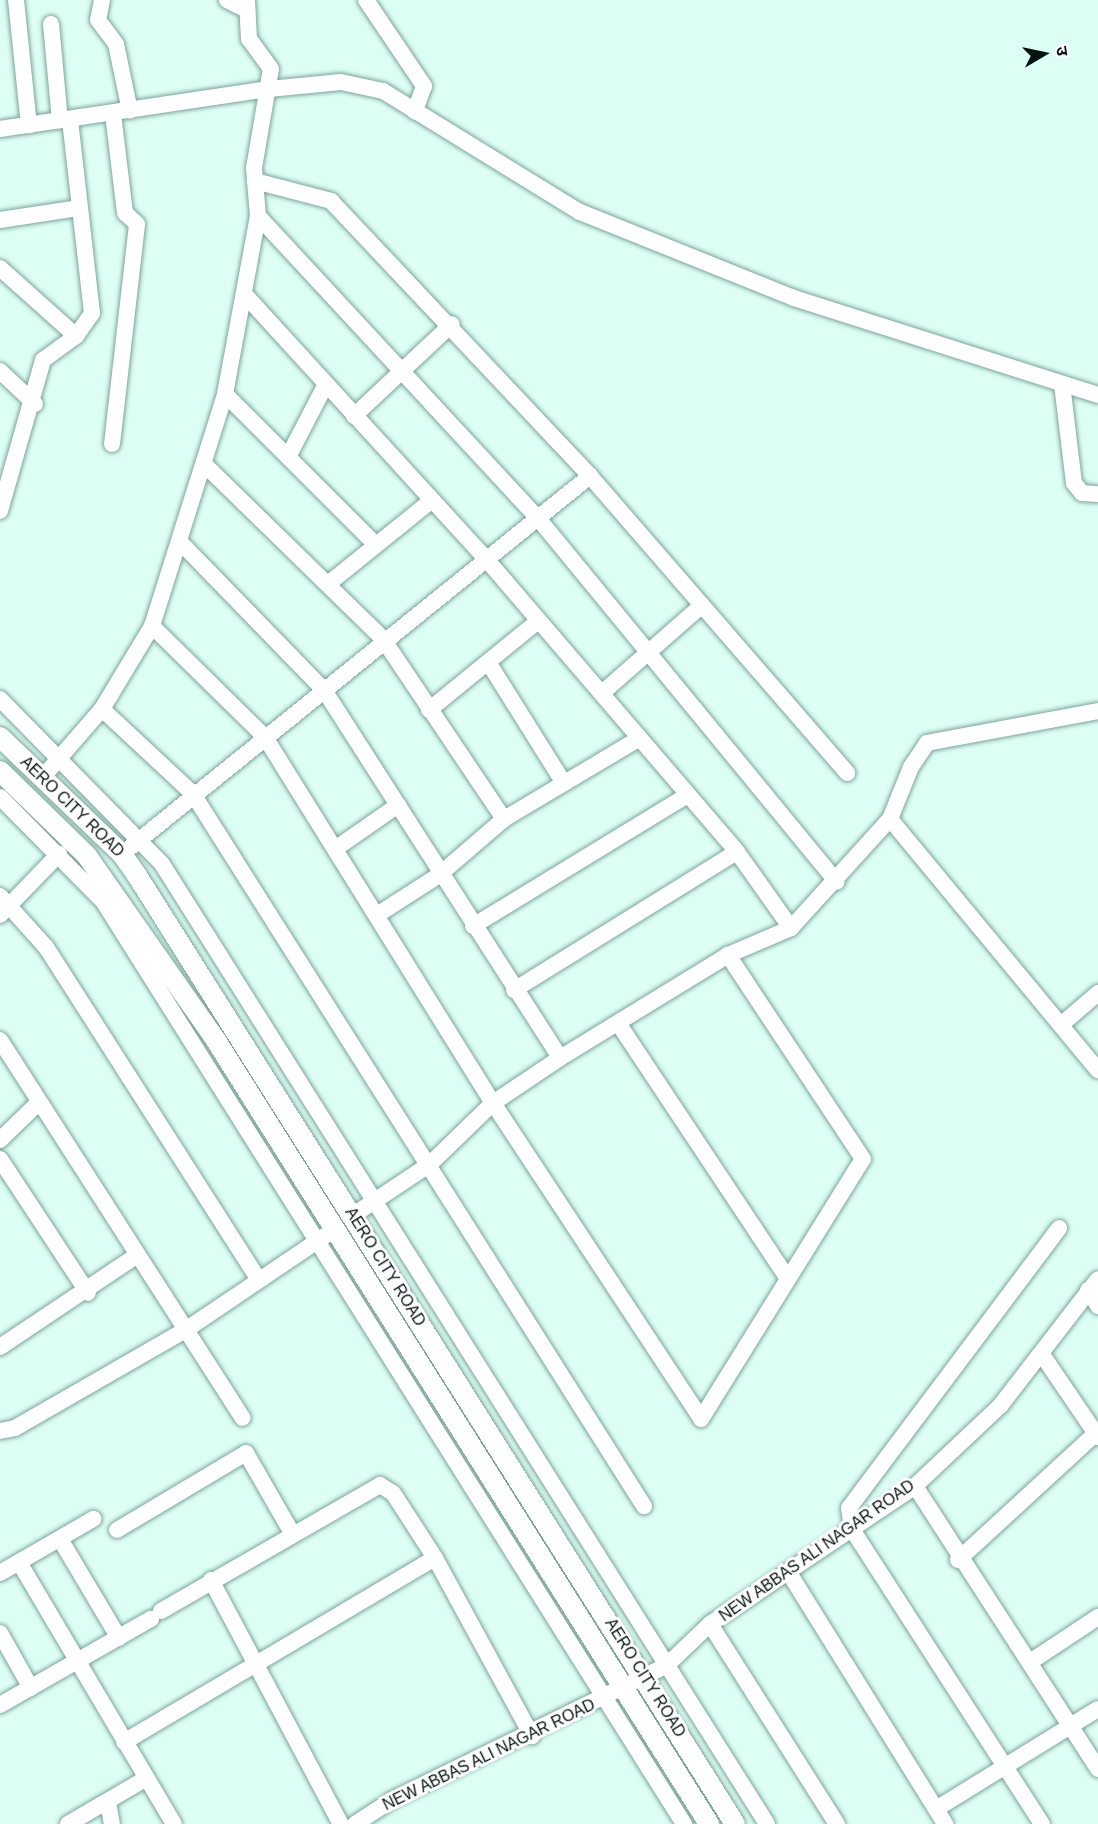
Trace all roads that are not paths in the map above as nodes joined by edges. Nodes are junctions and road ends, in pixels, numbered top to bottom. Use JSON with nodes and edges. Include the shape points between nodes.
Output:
{"nodes":[{"id":1,"x":16,"y":0,"type":"edge"},
{"id":2,"x":102,"y":0,"type":"edge"},
{"id":3,"x":227,"y":0,"type":"edge"},
{"id":4,"x":366,"y":0,"type":"edge"},
{"id":5,"x":247,"y":5,"type":"edge"},
{"id":6,"x":51,"y":24,"type":"dead end"},
{"id":7,"x":269,"y":89,"type":"junction"},
{"id":8,"x":414,"y":111,"type":"junction"},
{"id":9,"x":122,"y":113,"type":"junction"},
{"id":10,"x":65,"y":120,"type":"junction"},
{"id":11,"x":29,"y":125,"type":"junction"},
{"id":12,"x":0,"y":129,"type":"edge"},
{"id":13,"x":255,"y":181,"type":"junction"},
{"id":14,"x":78,"y":208,"type":"junction"},
{"id":15,"x":258,"y":216,"type":"junction"},
{"id":16,"x":0,"y":220,"type":"edge"},
{"id":17,"x":0,"y":268,"type":"edge"},
{"id":18,"x":246,"y":296,"type":"junction"},
{"id":19,"x":452,"y":324,"type":"junction"},
{"id":20,"x":76,"y":336,"type":"junction"},
{"id":21,"x":0,"y":371,"type":"edge"},
{"id":22,"x":400,"y":372,"type":"junction"},
{"id":23,"x":326,"y":384,"type":"junction"},
{"id":24,"x":1062,"y":384,"type":"junction"},
{"id":25,"x":225,"y":394,"type":"junction"},
{"id":26,"x":1098,"y":395,"type":"edge"},
{"id":27,"x":35,"y":404,"type":"junction"},
{"id":28,"x":354,"y":417,"type":"junction"},
{"id":29,"x":112,"y":444,"type":"dead end"},
{"id":30,"x":288,"y":457,"type":"junction"},
{"id":31,"x":205,"y":465,"type":"junction"},
{"id":32,"x":590,"y":476,"type":"junction"},
{"id":33,"x":5,"y":483,"type":"edge"},
{"id":34,"x":1098,"y":494,"type":"edge"},
{"id":35,"x":431,"y":501,"type":"junction"},
{"id":36,"x":0,"y":511,"type":"edge"},
{"id":37,"x":537,"y":517,"type":"junction"},
{"id":38,"x":180,"y":543,"type":"junction"},
{"id":39,"x":375,"y":544,"type":"junction"},
{"id":40,"x":487,"y":560,"type":"junction"},
{"id":41,"x":328,"y":584,"type":"junction"},
{"id":42,"x":700,"y":608,"type":"junction"},
{"id":43,"x":538,"y":621,"type":"junction"},
{"id":44,"x":152,"y":626,"type":"junction"},
{"id":45,"x":383,"y":639,"type":"junction"},
{"id":46,"x":649,"y":652,"type":"junction"},
{"id":47,"x":488,"y":662,"type":"junction"},
{"id":48,"x":324,"y":690,"type":"junction"},
{"id":49,"x":602,"y":693,"type":"junction"},
{"id":50,"x":0,"y":699,"type":"edge"},
{"id":51,"x":102,"y":709,"type":"junction"},
{"id":52,"x":429,"y":710,"type":"junction"},
{"id":53,"x":1098,"y":711,"type":"edge"},
{"id":54,"x":266,"y":736,"type":"junction"},
{"id":55,"x":0,"y":737,"type":"edge"},
{"id":56,"x":640,"y":738,"type":"junction"},
{"id":57,"x":60,"y":757,"type":"junction"},
{"id":58,"x":0,"y":771,"type":"edge"},
{"id":59,"x":847,"y":773,"type":"dead end"},
{"id":60,"x":42,"y":778,"type":"junction"},
{"id":61,"x":564,"y":783,"type":"junction"},
{"id":62,"x":193,"y":794,"type":"junction"},
{"id":63,"x":688,"y":795,"type":"junction"},
{"id":64,"x":0,"y":797,"type":"edge"},
{"id":65,"x":398,"y":805,"type":"junction"},
{"id":66,"x":504,"y":819,"type":"junction"},
{"id":67,"x":890,"y":819,"type":"junction"},
{"id":68,"x":141,"y":838,"type":"junction"},
{"id":69,"x":336,"y":849,"type":"junction"},
{"id":70,"x":737,"y":852,"type":"junction"},
{"id":71,"x":59,"y":854,"type":"junction"},
{"id":72,"x":122,"y":854,"type":"junction"},
{"id":73,"x":439,"y":875,"type":"junction"},
{"id":74,"x":837,"y":882,"type":"junction"},
{"id":75,"x":3,"y":906,"type":"edge"},
{"id":76,"x":377,"y":915,"type":"junction"},
{"id":77,"x":473,"y":926,"type":"junction"},
{"id":78,"x":791,"y":928,"type":"junction"},
{"id":79,"x":728,"y":955,"type":"junction"},
{"id":80,"x":514,"y":990,"type":"junction"},
{"id":81,"x":1098,"y":993,"type":"edge"},
{"id":82,"x":618,"y":1023,"type":"junction"},
{"id":83,"x":1062,"y":1024,"type":"junction"},
{"id":84,"x":0,"y":1040,"type":"edge"},
{"id":85,"x":560,"y":1058,"type":"junction"},
{"id":86,"x":1098,"y":1070,"type":"edge"},
{"id":87,"x":493,"y":1103,"type":"junction"},
{"id":88,"x":38,"y":1104,"type":"junction"},
{"id":89,"x":0,"y":1140,"type":"edge"},
{"id":90,"x":0,"y":1159,"type":"edge"},
{"id":91,"x":430,"y":1164,"type":"junction"},
{"id":92,"x":375,"y":1201,"type":"junction"},
{"id":93,"x":352,"y":1216,"type":"junction"},
{"id":94,"x":1059,"y":1228,"type":"dead end"},
{"id":95,"x":326,"y":1235,"type":"junction"},
{"id":96,"x":136,"y":1256,"type":"junction"},
{"id":97,"x":788,"y":1279,"type":"junction"},
{"id":98,"x":259,"y":1280,"type":"junction"},
{"id":99,"x":1093,"y":1285,"type":"edge"},
{"id":100,"x":88,"y":1293,"type":"junction"},
{"id":101,"x":1098,"y":1306,"type":"edge"},
{"id":102,"x":184,"y":1331,"type":"junction"},
{"id":103,"x":0,"y":1347,"type":"edge"},
{"id":104,"x":1043,"y":1356,"type":"junction"},
{"id":105,"x":243,"y":1419,"type":"dead end"},
{"id":106,"x":0,"y":1431,"type":"edge"},
{"id":107,"x":1097,"y":1435,"type":"edge"},
{"id":108,"x":915,"y":1486,"type":"junction"},
{"id":109,"x":644,"y":1506,"type":"dead end"},
{"id":110,"x":93,"y":1519,"type":"dead end"},
{"id":111,"x":852,"y":1529,"type":"junction"},
{"id":112,"x":117,"y":1530,"type":"dead end"},
{"id":113,"x":292,"y":1533,"type":"junction"},
{"id":114,"x":60,"y":1539,"type":"junction"},
{"id":115,"x":435,"y":1558,"type":"junction"},
{"id":116,"x":958,"y":1560,"type":"junction"},
{"id":117,"x":19,"y":1562,"type":"junction"},
{"id":118,"x":0,"y":1573,"type":"edge"},
{"id":119,"x":789,"y":1574,"type":"junction"},
{"id":120,"x":211,"y":1580,"type":"junction"},
{"id":121,"x":1098,"y":1617,"type":"edge"},
{"id":122,"x":710,"y":1624,"type":"junction"},
{"id":123,"x":0,"y":1633,"type":"edge"},
{"id":124,"x":120,"y":1638,"type":"junction"},
{"id":125,"x":80,"y":1660,"type":"junction"},
{"id":126,"x":255,"y":1662,"type":"junction"},
{"id":127,"x":1030,"y":1662,"type":"junction"},
{"id":128,"x":667,"y":1665,"type":"junction"},
{"id":129,"x":645,"y":1677,"type":"junction"},
{"id":130,"x":624,"y":1687,"type":"junction"},
{"id":131,"x":31,"y":1688,"type":"junction"},
{"id":132,"x":603,"y":1699,"type":"junction"},
{"id":133,"x":0,"y":1705,"type":"edge"},
{"id":134,"x":1098,"y":1709,"type":"edge"},
{"id":135,"x":1070,"y":1727,"type":"junction"},
{"id":136,"x":532,"y":1736,"type":"junction"},
{"id":137,"x":124,"y":1742,"type":"junction"},
{"id":138,"x":1005,"y":1765,"type":"junction"},
{"id":139,"x":1098,"y":1769,"type":"edge"},
{"id":140,"x":145,"y":1779,"type":"junction"},
{"id":141,"x":108,"y":1802,"type":"junction"},
{"id":142,"x":936,"y":1809,"type":"junction"},
{"id":143,"x":68,"y":1824,"type":"edge"},
{"id":144,"x":112,"y":1824,"type":"edge"},
{"id":145,"x":174,"y":1824,"type":"edge"},
{"id":146,"x":341,"y":1824,"type":"edge"},
{"id":147,"x":355,"y":1824,"type":"edge"},
{"id":148,"x":684,"y":1824,"type":"edge"},
{"id":149,"x":709,"y":1824,"type":"edge"},
{"id":150,"x":735,"y":1824,"type":"edge"},
{"id":151,"x":767,"y":1824,"type":"edge"},
{"id":152,"x":837,"y":1824,"type":"edge"},
{"id":153,"x":945,"y":1824,"type":"edge"},
{"id":154,"x":1042,"y":1824,"type":"edge"}],
"edges":[{"from":1,"to":11,"type":"street"},
{"from":2,"to":9,"type":"street","via":[[98,20],[116,44]]},
{"from":3,"to":5,"type":"street"},
{"from":4,"to":8,"type":"street","via":[[424,86]]},
{"from":5,"to":7,"type":"street","via":[[249,39],[272,69]]},
{"from":6,"to":10,"type":"street"},
{"from":7,"to":8,"type":"street","via":[[341,82],[383,91]]},
{"from":7,"to":9,"type":"street"},
{"from":7,"to":13,"type":"street"},
{"from":8,"to":24,"type":"street","via":[[580,212],[794,298]]},
{"from":9,"to":10,"type":"street"},
{"from":9,"to":29,"type":"street","via":[[125,213],[137,224]]},
{"from":10,"to":11,"type":"street"},
{"from":10,"to":14,"type":"street"},
{"from":11,"to":12,"type":"street"},
{"from":13,"to":15,"type":"street"},
{"from":13,"to":19,"type":"street","via":[[331,201]]},
{"from":14,"to":16,"type":"street"},
{"from":14,"to":20,"type":"street","via":[[92,313]]},
{"from":15,"to":18,"type":"street"},
{"from":15,"to":22,"type":"street"},
{"from":17,"to":20,"type":"street"},
{"from":18,"to":23,"type":"street"},
{"from":18,"to":25,"type":"street"},
{"from":19,"to":22,"type":"street"},
{"from":19,"to":32,"type":"street"},
{"from":20,"to":27,"type":"street","via":[[43,360]]},
{"from":21,"to":27,"type":"street"},
{"from":22,"to":28,"type":"street"},
{"from":22,"to":37,"type":"street"},
{"from":23,"to":28,"type":"street"},
{"from":23,"to":30,"type":"street"},
{"from":24,"to":26,"type":"street"},
{"from":24,"to":34,"type":"street","via":[[1074,483],[1082,493]]},
{"from":25,"to":30,"type":"street"},
{"from":25,"to":31,"type":"street"},
{"from":27,"to":33,"type":"street"},
{"from":28,"to":35,"type":"street"},
{"from":30,"to":39,"type":"street"},
{"from":31,"to":38,"type":"street"},
{"from":31,"to":41,"type":"street"},
{"from":32,"to":37,"type":"street"},
{"from":32,"to":42,"type":"street"},
{"from":33,"to":36,"type":"street"},
{"from":35,"to":39,"type":"street"},
{"from":35,"to":40,"type":"street"},
{"from":37,"to":40,"type":"street"},
{"from":37,"to":46,"type":"street"},
{"from":38,"to":44,"type":"street"},
{"from":38,"to":48,"type":"street"},
{"from":39,"to":41,"type":"street"},
{"from":40,"to":43,"type":"street"},
{"from":40,"to":45,"type":"street"},
{"from":41,"to":45,"type":"street"},
{"from":42,"to":46,"type":"street"},
{"from":42,"to":59,"type":"street"},
{"from":43,"to":47,"type":"street"},
{"from":43,"to":49,"type":"street"},
{"from":44,"to":51,"type":"street"},
{"from":44,"to":54,"type":"street"},
{"from":45,"to":48,"type":"street"},
{"from":45,"to":52,"type":"street"},
{"from":46,"to":49,"type":"street"},
{"from":46,"to":74,"type":"street"},
{"from":47,"to":52,"type":"street"},
{"from":47,"to":61,"type":"street"},
{"from":48,"to":54,"type":"street"},
{"from":48,"to":65,"type":"street"},
{"from":49,"to":56,"type":"street"},
{"from":50,"to":57,"type":"street"},
{"from":51,"to":57,"type":"street"},
{"from":51,"to":62,"type":"street"},
{"from":52,"to":66,"type":"street"},
{"from":53,"to":67,"type":"street","via":[[927,743],[911,767]]},
{"from":54,"to":62,"type":"street"},
{"from":54,"to":69,"type":"street"},
{"from":55,"to":60,"type":"street","name":"AERO CITY ROAD"},
{"from":56,"to":61,"type":"street"},
{"from":56,"to":63,"type":"street"},
{"from":57,"to":60,"type":"street"},
{"from":57,"to":68,"type":"street"},
{"from":58,"to":95,"type":"street","name":"AERO CITY ROAD","via":[[87,856],[217,1042]]},
{"from":60,"to":72,"type":"street","name":"AERO CITY ROAD"},
{"from":61,"to":66,"type":"street"},
{"from":62,"to":68,"type":"street"},
{"from":62,"to":91,"type":"street"},
{"from":63,"to":70,"type":"street"},
{"from":63,"to":77,"type":"street"},
{"from":64,"to":71,"type":"street"},
{"from":65,"to":69,"type":"street"},
{"from":65,"to":73,"type":"street"},
{"from":66,"to":73,"type":"street"},
{"from":67,"to":74,"type":"street"},
{"from":67,"to":83,"type":"street"},
{"from":68,"to":72,"type":"street"},
{"from":68,"to":92,"type":"street"},
{"from":69,"to":76,"type":"street"},
{"from":70,"to":78,"type":"street"},
{"from":70,"to":80,"type":"street"},
{"from":71,"to":75,"type":"street"},
{"from":71,"to":95,"type":"street","via":[[103,901]]},
{"from":72,"to":93,"type":"street","name":"AERO CITY ROAD"},
{"from":73,"to":76,"type":"street"},
{"from":73,"to":77,"type":"street"},
{"from":74,"to":78,"type":"street"},
{"from":75,"to":98,"type":"street","via":[[46,947]]},
{"from":76,"to":87,"type":"street"},
{"from":77,"to":80,"type":"street"},
{"from":78,"to":79,"type":"street"},
{"from":79,"to":82,"type":"street"},
{"from":79,"to":97,"type":"street","via":[[863,1159]]},
{"from":80,"to":85,"type":"street"},
{"from":81,"to":83,"type":"street"},
{"from":82,"to":85,"type":"street"},
{"from":82,"to":97,"type":"street"},
{"from":83,"to":86,"type":"street"},
{"from":84,"to":88,"type":"street"},
{"from":85,"to":87,"type":"street"},
{"from":87,"to":91,"type":"street"},
{"from":87,"to":97,"type":"street","via":[[701,1419]]},
{"from":88,"to":89,"type":"street"},
{"from":88,"to":96,"type":"street"},
{"from":90,"to":100,"type":"street"},
{"from":91,"to":92,"type":"street"},
{"from":91,"to":109,"type":"street"},
{"from":92,"to":93,"type":"street"},
{"from":92,"to":128,"type":"street"},
{"from":93,"to":129,"type":"street","name":"AERO CITY ROAD"},
{"from":94,"to":111,"type":"street","via":[[855,1494],[849,1508]]},
{"from":95,"to":98,"type":"street"},
{"from":95,"to":130,"type":"street","name":"AERO CITY ROAD"},
{"from":95,"to":132,"type":"street"},
{"from":96,"to":100,"type":"street"},
{"from":96,"to":102,"type":"street"},
{"from":98,"to":102,"type":"street"},
{"from":99,"to":101,"type":"street"},
{"from":99,"to":104,"type":"street","name":"NEW ABBAS ALI NAGAR ROAD"},
{"from":100,"to":103,"type":"street"},
{"from":102,"to":105,"type":"street"},
{"from":102,"to":106,"type":"street","via":[[15,1428]]},
{"from":104,"to":107,"type":"street"},
{"from":104,"to":108,"type":"street","name":"NEW ABBAS ALI NAGAR ROAD","via":[[1000,1406]]},
{"from":107,"to":116,"type":"street"},
{"from":108,"to":111,"type":"street","name":"NEW ABBAS ALI NAGAR ROAD"},
{"from":108,"to":116,"type":"street"},
{"from":110,"to":114,"type":"street"},
{"from":111,"to":119,"type":"street","name":"NEW ABBAS ALI NAGAR ROAD"},
{"from":111,"to":138,"type":"street"},
{"from":112,"to":113,"type":"street","via":[[246,1453]]},
{"from":113,"to":115,"type":"street","via":[[380,1485],[393,1493]]},
{"from":113,"to":120,"type":"street"},
{"from":114,"to":117,"type":"street"},
{"from":114,"to":124,"type":"street"},
{"from":115,"to":126,"type":"street"},
{"from":115,"to":136,"type":"street"},
{"from":116,"to":127,"type":"street"},
{"from":117,"to":118,"type":"street"},
{"from":117,"to":125,"type":"street"},
{"from":119,"to":122,"type":"street","name":"NEW ABBAS ALI NAGAR ROAD"},
{"from":119,"to":142,"type":"street"},
{"from":120,"to":124,"type":"street"},
{"from":120,"to":126,"type":"street"},
{"from":121,"to":127,"type":"street"},
{"from":122,"to":128,"type":"street","name":"NEW ABBAS ALI NAGAR ROAD"},
{"from":122,"to":152,"type":"street"},
{"from":123,"to":131,"type":"street"},
{"from":124,"to":125,"type":"street"},
{"from":125,"to":131,"type":"street"},
{"from":125,"to":137,"type":"street"},
{"from":126,"to":137,"type":"street"},
{"from":126,"to":146,"type":"street"},
{"from":127,"to":135,"type":"street"},
{"from":128,"to":129,"type":"street","name":"NEW ABBAS ALI NAGAR ROAD"},
{"from":128,"to":151,"type":"street"},
{"from":129,"to":130,"type":"street","name":"NEW ABBAS ALI NAGAR ROAD"},
{"from":129,"to":150,"type":"street","name":"AERO CITY ROAD"},
{"from":130,"to":132,"type":"street","name":"NEW ABBAS ALI NAGAR ROAD"},
{"from":130,"to":149,"type":"street","name":"AERO CITY ROAD"},
{"from":131,"to":133,"type":"street"},
{"from":132,"to":136,"type":"street","name":"NEW ABBAS ALI NAGAR ROAD"},
{"from":132,"to":148,"type":"street"},
{"from":134,"to":135,"type":"street"},
{"from":135,"to":138,"type":"street"},
{"from":135,"to":139,"type":"street"},
{"from":136,"to":147,"type":"street","name":"NEW ABBAS ALI NAGAR ROAD","via":[[392,1800]]},
{"from":137,"to":140,"type":"street"},
{"from":138,"to":142,"type":"street"},
{"from":138,"to":154,"type":"street"},
{"from":140,"to":141,"type":"street"},
{"from":140,"to":145,"type":"street"},
{"from":141,"to":143,"type":"street"},
{"from":141,"to":144,"type":"street"},
{"from":142,"to":153,"type":"street"}]}
